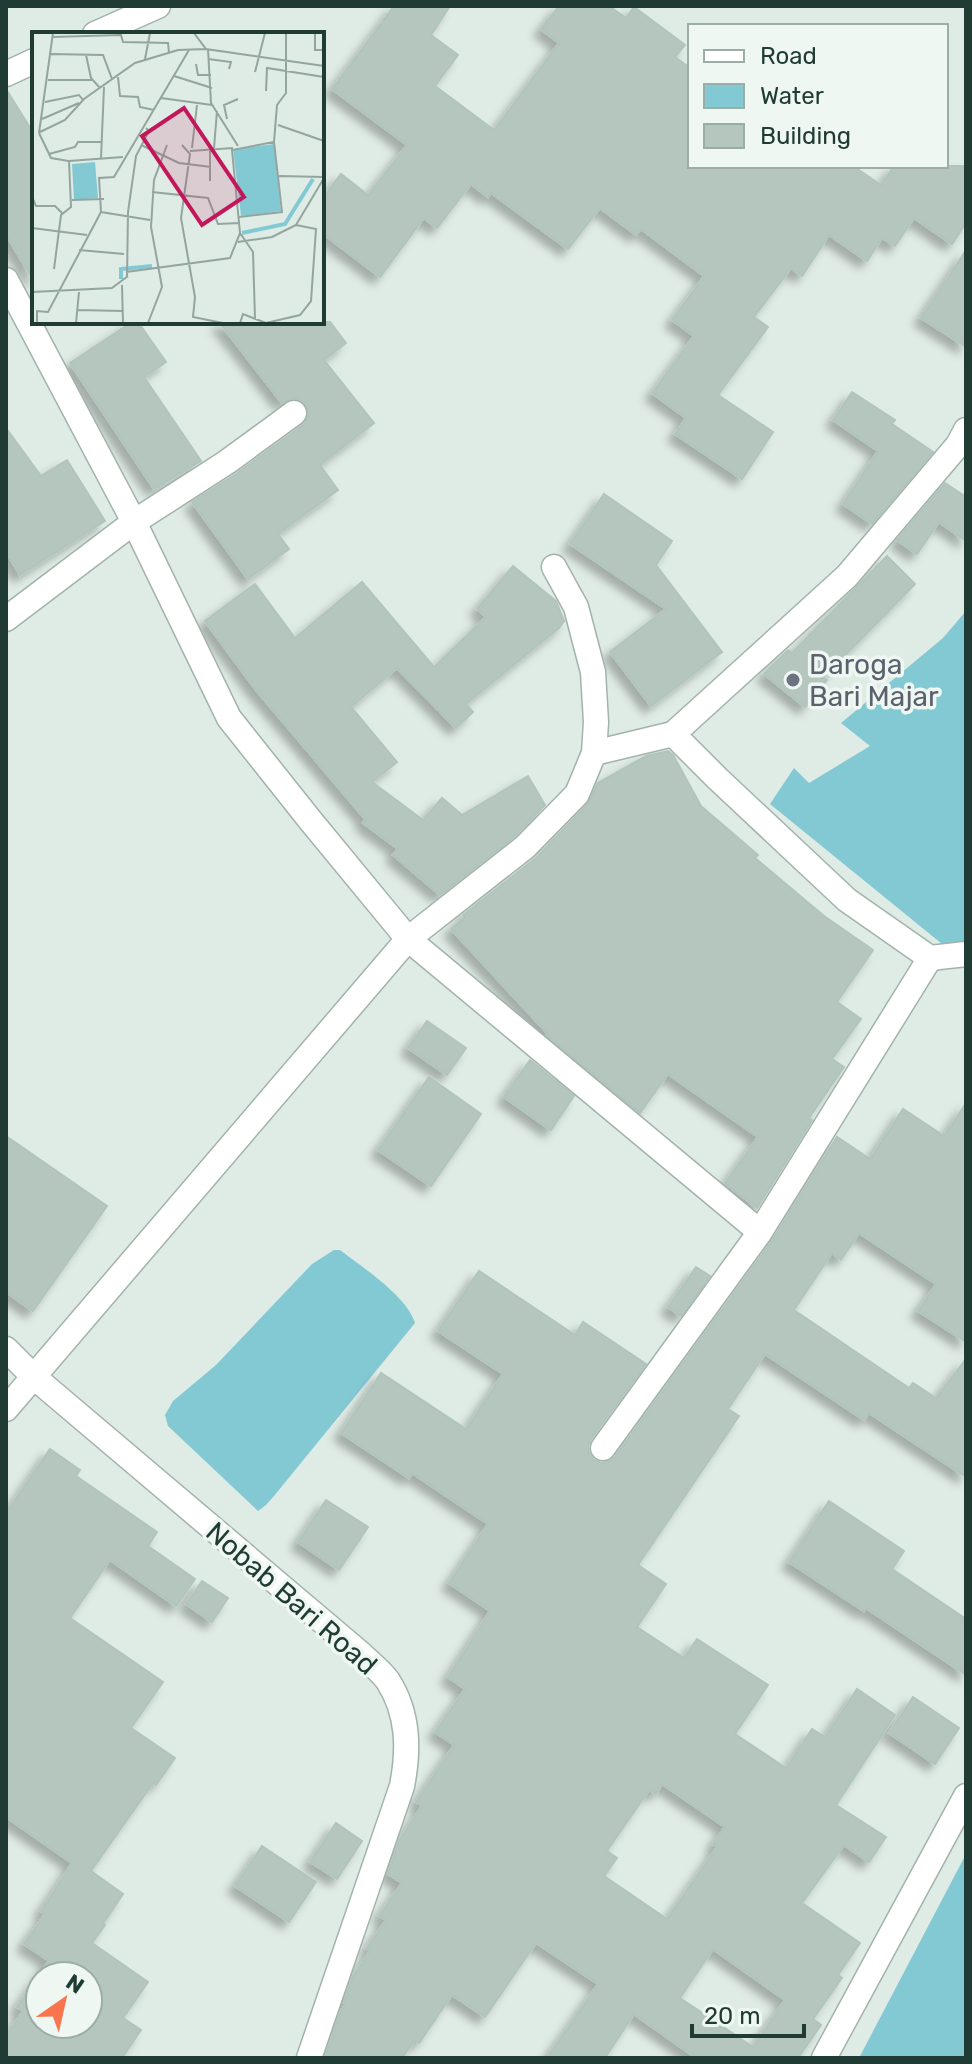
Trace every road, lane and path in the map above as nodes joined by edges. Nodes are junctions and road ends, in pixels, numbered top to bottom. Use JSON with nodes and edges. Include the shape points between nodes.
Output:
{"nodes":[{"id":1,"x":158,"y":6,"type":"edge"},
{"id":2,"x":100,"y":32,"type":"edge"},
{"id":3,"x":32,"y":62,"type":"edge"},
{"id":4,"x":6,"y":74,"type":"edge"},
{"id":5,"x":6,"y":280,"type":"edge"},
{"id":6,"x":294,"y":413,"type":"dead end"},
{"id":7,"x":966,"y":430,"type":"edge"},
{"id":8,"x":134,"y":522,"type":"junction"},
{"id":9,"x":554,"y":567,"type":"dead end"},
{"id":10,"x":6,"y":619,"type":"edge"},
{"id":11,"x":673,"y":734,"type":"junction"},
{"id":12,"x":594,"y":753,"type":"junction"},
{"id":13,"x":408,"y":939,"type":"junction"},
{"id":14,"x":966,"y":954,"type":"edge"},
{"id":15,"x":930,"y":958,"type":"junction"},
{"id":16,"x":760,"y":1232,"type":"junction"},
{"id":17,"x":6,"y":1349,"type":"edge"},
{"id":18,"x":34,"y":1377,"type":"junction"},
{"id":19,"x":6,"y":1409,"type":"edge"},
{"id":20,"x":603,"y":1448,"type":"dead end"},
{"id":21,"x":966,"y":1796,"type":"edge"},
{"id":22,"x":309,"y":2058,"type":"edge"},
{"id":23,"x":824,"y":2058,"type":"edge"}],
"edges":[{"from":1,"to":2,"type":"street"},
{"from":3,"to":4,"type":"street"},
{"from":5,"to":8,"type":"street"},
{"from":6,"to":8,"type":"street"},
{"from":7,"to":11,"type":"street","via":[[847,576]]},
{"from":8,"to":10,"type":"street"},
{"from":8,"to":13,"type":"street","via":[[229,718]]},
{"from":9,"to":12,"type":"street","via":[[576,607],[593,672]]},
{"from":11,"to":12,"type":"street"},
{"from":11,"to":15,"type":"street","via":[[847,900]]},
{"from":12,"to":13,"type":"street","via":[[577,794],[535,837]]},
{"from":13,"to":16,"type":"street"},
{"from":13,"to":18,"type":"street"},
{"from":14,"to":15,"type":"street"},
{"from":15,"to":16,"type":"street"},
{"from":16,"to":20,"type":"street"},
{"from":17,"to":18,"type":"street","name":"Nobab Bari Road"},
{"from":18,"to":19,"type":"street"},
{"from":18,"to":22,"type":"street","name":"Nobab Bari Road","via":[[361,1654],[387,1680],[403,1714],[408,1758],[402,1786]]},
{"from":21,"to":23,"type":"street"}]}
